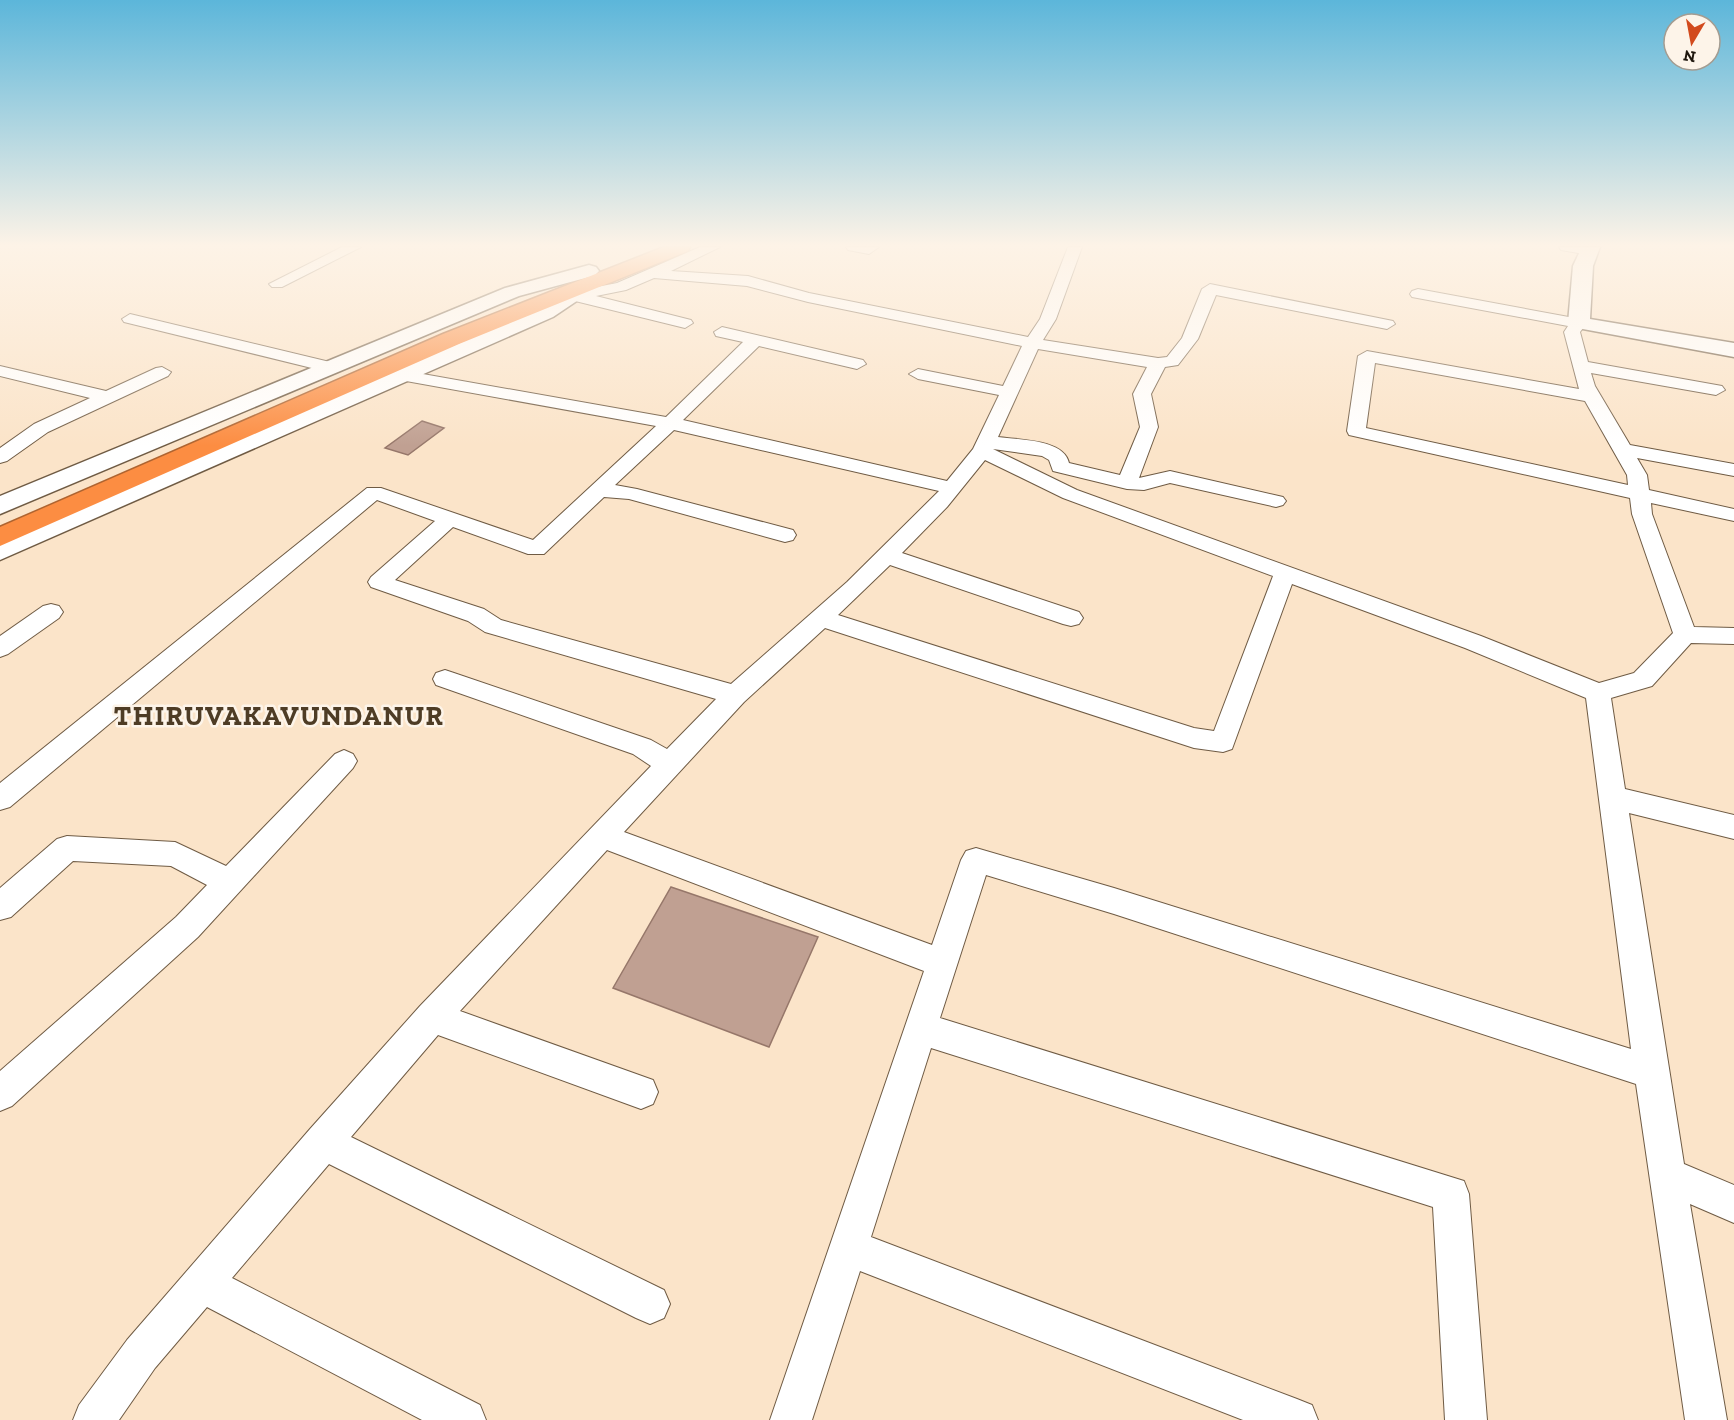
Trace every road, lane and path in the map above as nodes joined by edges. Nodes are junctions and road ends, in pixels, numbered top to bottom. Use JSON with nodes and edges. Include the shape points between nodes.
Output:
{"nodes":[{"id":1,"x":460,"y":313,"type":"edge"},
{"id":2,"x":500,"y":313,"type":"edge"},
{"id":3,"x":501,"y":313,"type":"edge"},
{"id":4,"x":545,"y":313,"type":"edge"},
{"id":5,"x":642,"y":313,"type":"edge"},
{"id":6,"x":889,"y":313,"type":"edge"},
{"id":7,"x":1050,"y":313,"type":"edge"},
{"id":8,"x":1200,"y":313,"type":"edge"},
{"id":9,"x":1333,"y":313,"type":"edge"},
{"id":10,"x":1525,"y":313,"type":"edge"},
{"id":11,"x":1580,"y":313,"type":"edge"},
{"id":12,"x":130,"y":320,"type":"dead end"},
{"id":13,"x":1579,"y":323,"type":"junction"},
{"id":14,"x":685,"y":324,"type":"dead end"},
{"id":15,"x":1387,"y":324,"type":"dead end"},
{"id":16,"x":722,"y":332,"type":"dead end"},
{"id":17,"x":754,"y":341,"type":"junction"},
{"id":18,"x":1032,"y":342,"type":"junction"},
{"id":19,"x":1734,"y":350,"type":"edge"},
{"id":20,"x":1158,"y":363,"type":"junction"},
{"id":21,"x":856,"y":364,"type":"dead end"},
{"id":22,"x":1581,"y":366,"type":"junction"},
{"id":23,"x":328,"y":367,"type":"junction"},
{"id":24,"x":0,"y":371,"type":"edge"},
{"id":25,"x":162,"y":372,"type":"dead end"},
{"id":26,"x":918,"y":374,"type":"dead end"},
{"id":27,"x":406,"y":376,"type":"junction"},
{"id":28,"x":1716,"y":390,"type":"dead end"},
{"id":29,"x":1009,"y":392,"type":"junction"},
{"id":30,"x":1592,"y":396,"type":"junction"},
{"id":31,"x":107,"y":397,"type":"junction"},
{"id":32,"x":669,"y":423,"type":"junction"},
{"id":33,"x":984,"y":446,"type":"junction"},
{"id":34,"x":1623,"y":450,"type":"junction"},
{"id":35,"x":0,"y":457,"type":"edge"},
{"id":36,"x":1734,"y":470,"type":"edge"},
{"id":37,"x":1127,"y":483,"type":"junction"},
{"id":38,"x":952,"y":488,"type":"junction"},
{"id":39,"x":598,"y":490,"type":"junction"},
{"id":40,"x":1640,"y":496,"type":"junction"},
{"id":41,"x":1276,"y":501,"type":"dead end"},
{"id":42,"x":0,"y":506,"type":"edge"},
{"id":43,"x":1734,"y":515,"type":"edge"},
{"id":44,"x":450,"y":519,"type":"junction"},
{"id":45,"x":0,"y":522,"type":"edge"},
{"id":46,"x":785,"y":534,"type":"dead end"},
{"id":47,"x":0,"y":537,"type":"edge"},
{"id":48,"x":0,"y":551,"type":"edge"},
{"id":49,"x":886,"y":556,"type":"junction"},
{"id":50,"x":1285,"y":573,"type":"junction"},
{"id":51,"x":51,"y":612,"type":"dead end"},
{"id":52,"x":821,"y":618,"type":"junction"},
{"id":53,"x":1071,"y":618,"type":"dead end"},
{"id":54,"x":1685,"y":635,"type":"junction"},
{"id":55,"x":1734,"y":636,"type":"edge"},
{"id":56,"x":0,"y":648,"type":"edge"},
{"id":57,"x":444,"y":679,"type":"dead end"},
{"id":58,"x":1598,"y":693,"type":"junction"},
{"id":59,"x":735,"y":696,"type":"junction"},
{"id":60,"x":345,"y":761,"type":"dead end"},
{"id":61,"x":670,"y":764,"type":"junction"},
{"id":62,"x":1615,"y":798,"type":"junction"},
{"id":63,"x":0,"y":799,"type":"edge"},
{"id":64,"x":1734,"y":827,"type":"edge"},
{"id":65,"x":602,"y":836,"type":"junction"},
{"id":66,"x":228,"y":881,"type":"junction"},
{"id":67,"x":0,"y":907,"type":"edge"},
{"id":68,"x":942,"y":963,"type":"junction"},
{"id":69,"x":432,"y":1017,"type":"junction"},
{"id":70,"x":920,"y":1028,"type":"junction"},
{"id":71,"x":1652,"y":1072,"type":"junction"},
{"id":72,"x":641,"y":1092,"type":"dead end"},
{"id":73,"x":0,"y":1094,"type":"edge"},
{"id":74,"x":323,"y":1142,"type":"junction"},
{"id":75,"x":1668,"y":1176,"type":"junction"},
{"id":76,"x":1734,"y":1204,"type":"edge"},
{"id":77,"x":848,"y":1246,"type":"junction"},
{"id":78,"x":202,"y":1283,"type":"junction"},
{"id":79,"x":650,"y":1304,"type":"dead end"},
{"id":80,"x":94,"y":1420,"type":"edge"},
{"id":81,"x":465,"y":1420,"type":"edge"},
{"id":82,"x":791,"y":1420,"type":"edge"},
{"id":83,"x":1298,"y":1420,"type":"edge"},
{"id":84,"x":1466,"y":1420,"type":"edge"},
{"id":85,"x":1706,"y":1420,"type":"edge"}],
"edges":[{"from":1,"to":23,"type":"street"},
{"from":2,"to":45,"type":"highway"},
{"from":3,"to":47,"type":"highway"},
{"from":4,"to":27,"type":"street"},
{"from":5,"to":14,"type":"street"},
{"from":6,"to":18,"type":"street"},
{"from":7,"to":18,"type":"street"},
{"from":8,"to":20,"type":"street","via":[[1190,339],[1172,361]]},
{"from":9,"to":15,"type":"street"},
{"from":10,"to":13,"type":"street"},
{"from":11,"to":13,"type":"street"},
{"from":12,"to":23,"type":"street"},
{"from":13,"to":19,"type":"street"},
{"from":13,"to":22,"type":"street","via":[[1572,332]]},
{"from":16,"to":17,"type":"street"},
{"from":17,"to":21,"type":"street"},
{"from":17,"to":32,"type":"street"},
{"from":18,"to":20,"type":"street"},
{"from":18,"to":29,"type":"street"},
{"from":20,"to":37,"type":"street","via":[[1142,394],[1149,427]]},
{"from":22,"to":28,"type":"street"},
{"from":22,"to":30,"type":"street"},
{"from":23,"to":42,"type":"street"},
{"from":24,"to":31,"type":"street"},
{"from":25,"to":31,"type":"street"},
{"from":26,"to":29,"type":"street"},
{"from":27,"to":32,"type":"street"},
{"from":27,"to":48,"type":"street"},
{"from":29,"to":33,"type":"street"},
{"from":30,"to":34,"type":"street"},
{"from":30,"to":40,"type":"street","via":[[1367,356],[1356,431]]},
{"from":31,"to":35,"type":"street","via":[[41,428]]},
{"from":32,"to":38,"type":"street"},
{"from":32,"to":39,"type":"street"},
{"from":33,"to":37,"type":"street","via":[[1048,451],[1058,457],[1060,467]]},
{"from":33,"to":38,"type":"street"},
{"from":33,"to":50,"type":"street","via":[[1070,494]]},
{"from":34,"to":36,"type":"street"},
{"from":34,"to":40,"type":"street","via":[[1637,475]]},
{"from":37,"to":41,"type":"street","via":[[1144,484],[1170,477]]},
{"from":38,"to":49,"type":"street"},
{"from":39,"to":44,"type":"street","via":[[536,549]]},
{"from":39,"to":46,"type":"street","via":[[630,493]]},
{"from":40,"to":43,"type":"street"},
{"from":40,"to":54,"type":"street","via":[[1642,514]]},
{"from":44,"to":59,"type":"street","via":[[379,582],[476,615],[493,626]]},
{"from":44,"to":63,"type":"street","via":[[374,492]]},
{"from":49,"to":52,"type":"street"},
{"from":49,"to":53,"type":"street"},
{"from":50,"to":52,"type":"street","via":[[1223,742],[1194,738]]},
{"from":50,"to":58,"type":"street"},
{"from":51,"to":56,"type":"street"},
{"from":52,"to":59,"type":"street"},
{"from":54,"to":55,"type":"street"},
{"from":54,"to":58,"type":"street","via":[[1643,680]]},
{"from":57,"to":61,"type":"street","via":[[642,747]]},
{"from":58,"to":62,"type":"street"},
{"from":59,"to":61,"type":"street"},
{"from":60,"to":66,"type":"street"},
{"from":61,"to":65,"type":"street"},
{"from":62,"to":64,"type":"street"},
{"from":62,"to":71,"type":"street"},
{"from":65,"to":68,"type":"street"},
{"from":65,"to":69,"type":"street"},
{"from":66,"to":67,"type":"street","via":[[175,854],[67,848]]},
{"from":66,"to":73,"type":"street","via":[[187,927]]},
{"from":68,"to":70,"type":"street"},
{"from":68,"to":71,"type":"street","via":[[975,860]]},
{"from":69,"to":72,"type":"street"},
{"from":69,"to":74,"type":"street"},
{"from":70,"to":77,"type":"street"},
{"from":70,"to":84,"type":"street","via":[[1451,1194]]},
{"from":71,"to":75,"type":"street"},
{"from":74,"to":78,"type":"street"},
{"from":74,"to":79,"type":"street"},
{"from":75,"to":76,"type":"street"},
{"from":75,"to":85,"type":"street"},
{"from":77,"to":82,"type":"street"},
{"from":77,"to":83,"type":"street"},
{"from":78,"to":80,"type":"street","via":[[141,1354]]},
{"from":78,"to":81,"type":"street"}]}
